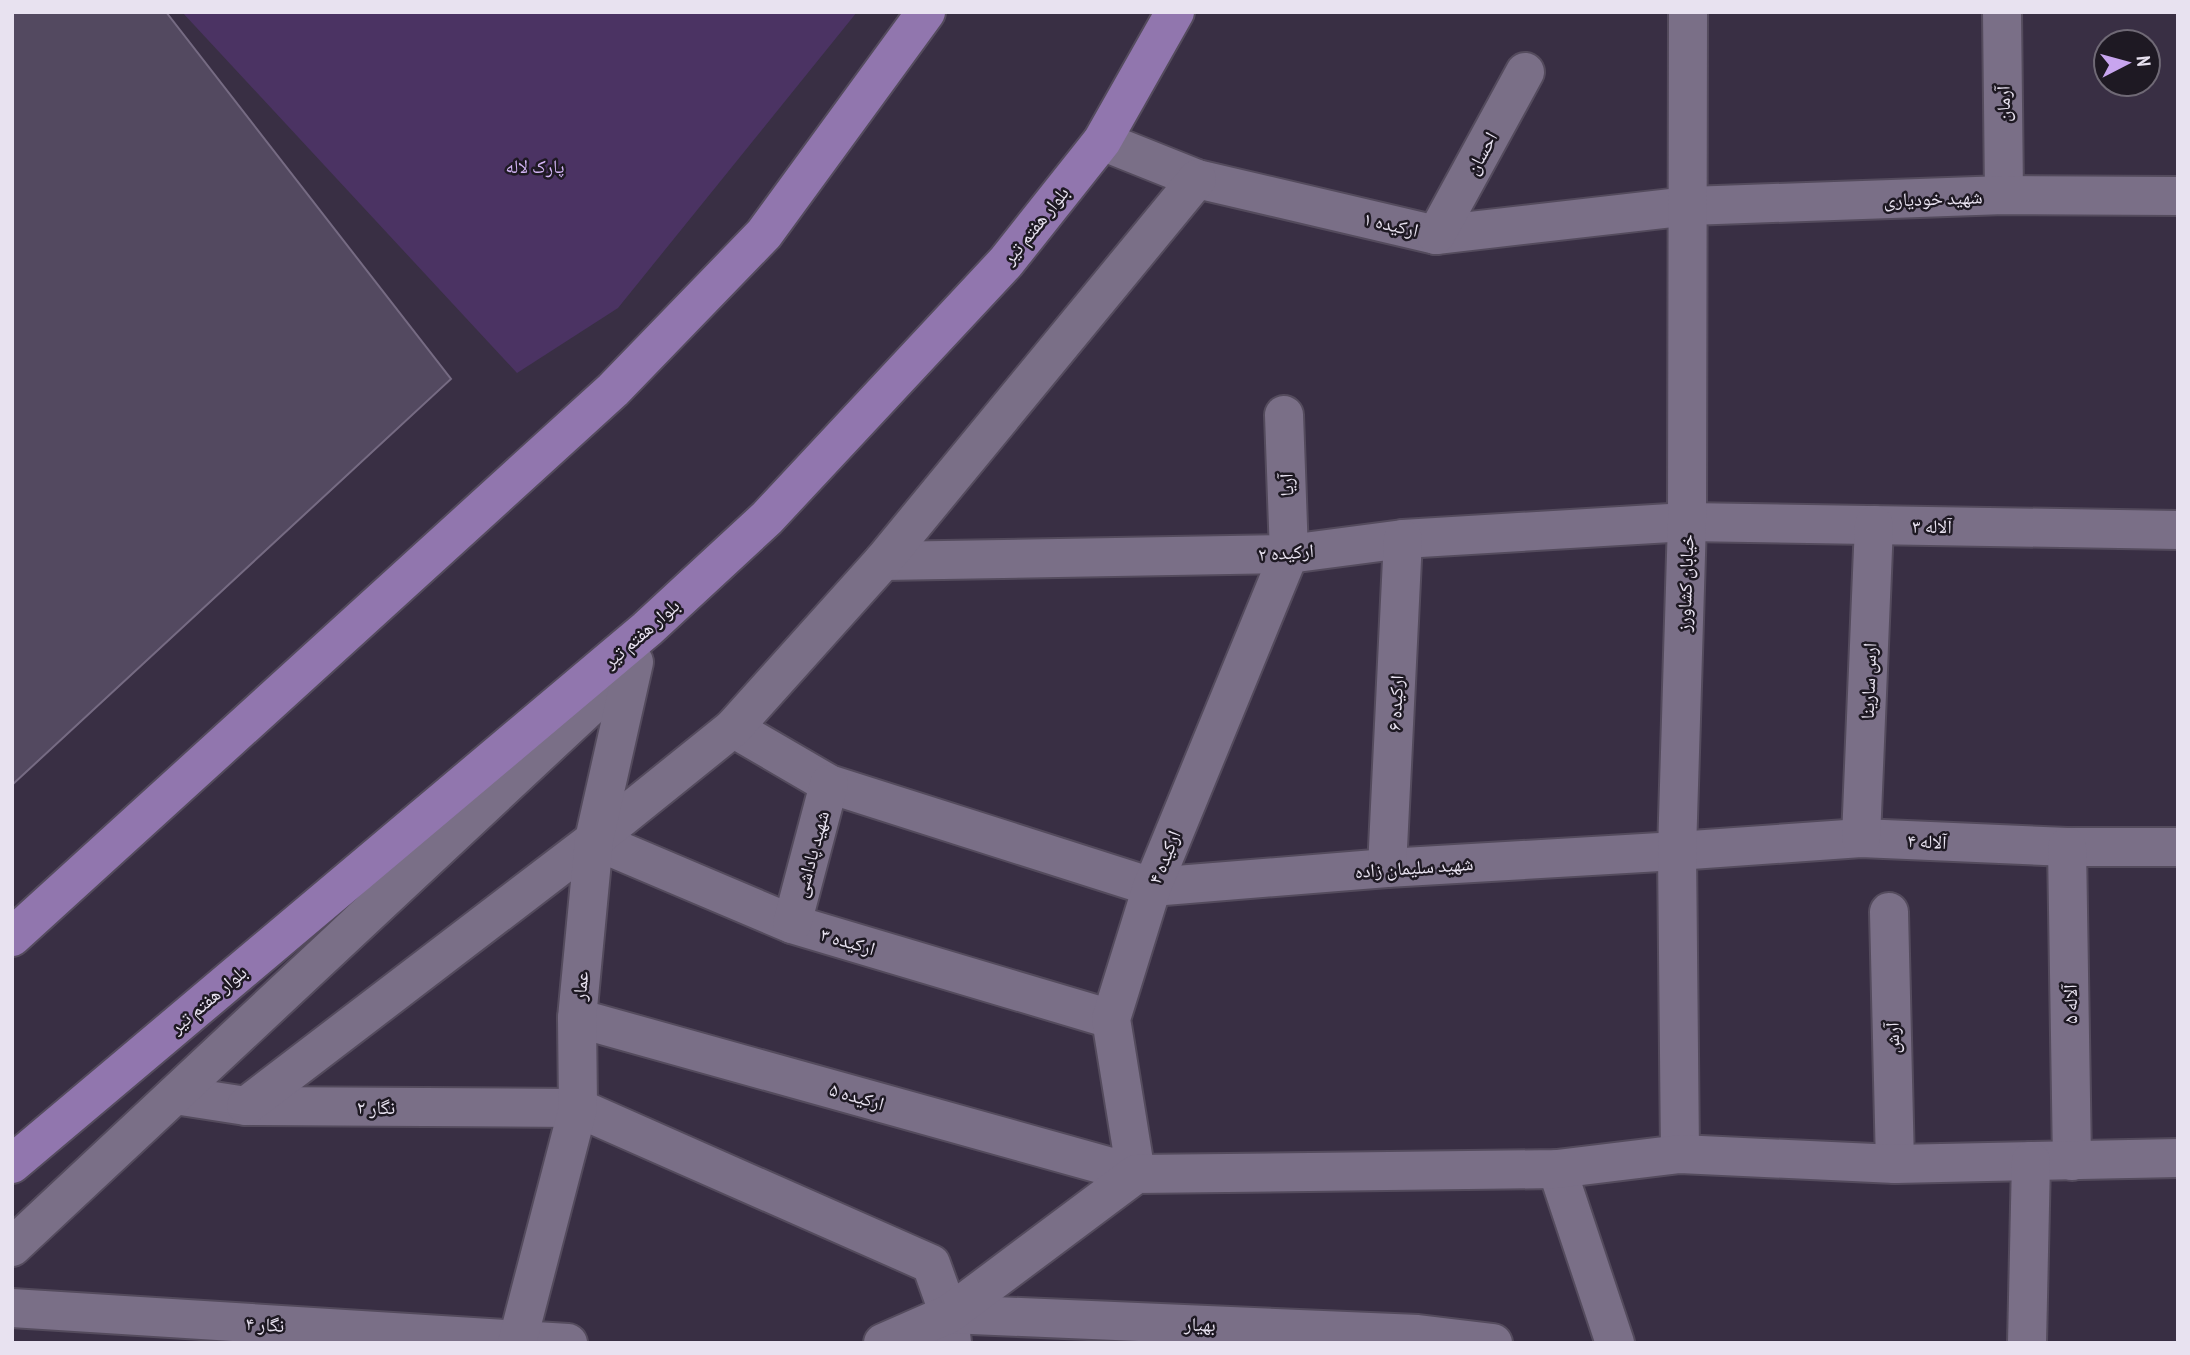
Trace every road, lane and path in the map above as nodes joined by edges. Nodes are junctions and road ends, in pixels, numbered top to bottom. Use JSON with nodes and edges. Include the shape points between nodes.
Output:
{"nodes":[{"id":1,"x":926,"y":12,"type":"edge"},
{"id":2,"x":1175,"y":12,"type":"edge"},
{"id":3,"x":1688,"y":12,"type":"edge"},
{"id":4,"x":2002,"y":12,"type":"edge"},
{"id":5,"x":1525,"y":72,"type":"dead end"},
{"id":6,"x":1102,"y":141,"type":"junction"},
{"id":7,"x":1197,"y":179,"type":"junction"},
{"id":8,"x":2004,"y":195,"type":"junction"},
{"id":9,"x":2178,"y":196,"type":"edge"},
{"id":10,"x":1689,"y":205,"type":"junction"},
{"id":11,"x":1436,"y":235,"type":"junction"},
{"id":12,"x":1284,"y":415,"type":"dead end"},
{"id":13,"x":1686,"y":522,"type":"junction"},
{"id":14,"x":1874,"y":525,"type":"junction"},
{"id":15,"x":2178,"y":530,"type":"edge"},
{"id":16,"x":1403,"y":539,"type":"junction"},
{"id":17,"x":1289,"y":554,"type":"junction"},
{"id":18,"x":884,"y":561,"type":"junction"},
{"id":19,"x":647,"y":629,"type":"junction"},
{"id":20,"x":632,"y":667,"type":"junction"},
{"id":21,"x":733,"y":729,"type":"junction"},
{"id":22,"x":829,"y":784,"type":"junction"},
{"id":23,"x":1861,"y":838,"type":"junction"},
{"id":24,"x":594,"y":840,"type":"junction"},
{"id":25,"x":2067,"y":847,"type":"junction"},
{"id":26,"x":2178,"y":847,"type":"edge"},
{"id":27,"x":1677,"y":851,"type":"junction"},
{"id":28,"x":1387,"y":868,"type":"junction"},
{"id":29,"x":1152,"y":887,"type":"junction"},
{"id":30,"x":1889,"y":912,"type":"dead end"},
{"id":31,"x":792,"y":925,"type":"junction"},
{"id":32,"x":12,"y":937,"type":"edge"},
{"id":33,"x":577,"y":1018,"type":"junction"},
{"id":34,"x":1111,"y":1019,"type":"junction"},
{"id":35,"x":176,"y":1095,"type":"junction"},
{"id":36,"x":246,"y":1106,"type":"junction"},
{"id":37,"x":578,"y":1108,"type":"junction"},
{"id":38,"x":1680,"y":1154,"type":"junction"},
{"id":39,"x":2178,"y":1158,"type":"edge"},
{"id":40,"x":2031,"y":1161,"type":"junction"},
{"id":41,"x":2072,"y":1161,"type":"junction"},
{"id":42,"x":12,"y":1164,"type":"edge"},
{"id":43,"x":1895,"y":1164,"type":"junction"},
{"id":44,"x":1557,"y":1169,"type":"junction"},
{"id":45,"x":1136,"y":1174,"type":"junction"},
{"id":46,"x":12,"y":1247,"type":"edge"},
{"id":47,"x":12,"y":1308,"type":"edge"},
{"id":48,"x":951,"y":1328,"type":"edge"},
{"id":49,"x":1253,"y":1335,"type":"edge"},
{"id":50,"x":1418,"y":1338,"type":"edge"},
{"id":51,"x":517,"y":1341,"type":"edge"},
{"id":52,"x":568,"y":1343,"type":"edge"},
{"id":53,"x":883,"y":1343,"type":"edge"},
{"id":54,"x":1493,"y":1343,"type":"edge"},
{"id":55,"x":1615,"y":1343,"type":"edge"},
{"id":56,"x":2027,"y":1343,"type":"edge"}],
"edges":[{"from":1,"to":32,"type":"main road","via":[[764,234],[613,390]]},
{"from":2,"to":6,"type":"main road","name":"بلوار هفتم تیر"},
{"from":3,"to":10,"type":"street","name":"خیابان کشاورز"},
{"from":4,"to":8,"type":"street","name":"آرمان"},
{"from":5,"to":11,"type":"street","name":"احسان"},
{"from":6,"to":7,"type":"street","name":"ارکیده ۱"},
{"from":6,"to":19,"type":"main road","name":"بلوار هفتم تیر","via":[[997,272],[767,518]]},
{"from":7,"to":11,"type":"street","name":"ارکیده ۱"},
{"from":7,"to":18,"type":"street"},
{"from":8,"to":9,"type":"street","name":"شهید خودیاری"},
{"from":8,"to":10,"type":"street","name":"شهید خودیاری"},
{"from":10,"to":11,"type":"street","name":"ارکیده ۱"},
{"from":10,"to":13,"type":"street","name":"خیابان کشاورز"},
{"from":12,"to":17,"type":"street","name":"آریا"},
{"from":13,"to":14,"type":"street","name":"آلاله ۳"},
{"from":13,"to":16,"type":"street","name":"ارکیده ۲"},
{"from":13,"to":27,"type":"street","name":"خیابان کشاورز"},
{"from":14,"to":15,"type":"street","name":"آلاله ۳"},
{"from":14,"to":23,"type":"street","name":"ارس سارینا"},
{"from":16,"to":17,"type":"street","name":"ارکیده ۲"},
{"from":16,"to":28,"type":"street","name":"ارکیده ۶"},
{"from":17,"to":18,"type":"street","name":"ارکیده ۲"},
{"from":17,"to":29,"type":"street","name":"ارکیده ۴"},
{"from":18,"to":21,"type":"street"},
{"from":19,"to":20,"type":"street","name":"عمار"},
{"from":19,"to":42,"type":"main road","name":"بلوار هفتم تیر"},
{"from":20,"to":24,"type":"street","name":"عمار"},
{"from":20,"to":35,"type":"street"},
{"from":21,"to":22,"type":"street"},
{"from":21,"to":24,"type":"street"},
{"from":22,"to":29,"type":"street"},
{"from":22,"to":31,"type":"street","name":"شهید پاداشی"},
{"from":23,"to":25,"type":"street","name":"آلاله ۴"},
{"from":23,"to":27,"type":"street","name":"آلاله ۴"},
{"from":24,"to":31,"type":"street","name":"ارکیده ۳"},
{"from":24,"to":33,"type":"street","name":"عمار"},
{"from":24,"to":36,"type":"street"},
{"from":25,"to":26,"type":"street","name":"آلاله ۴"},
{"from":25,"to":41,"type":"street","name":"آلاله ۵"},
{"from":27,"to":28,"type":"street","name":"شهید سلیمان زاده"},
{"from":27,"to":38,"type":"street","name":"خیابان کشاورز"},
{"from":28,"to":29,"type":"street","name":"شهید سلیمان زاده"},
{"from":29,"to":34,"type":"street","name":"ارکیده ۴"},
{"from":30,"to":43,"type":"street","name":"آرش"},
{"from":31,"to":34,"type":"street","name":"ارکیده ۳"},
{"from":33,"to":37,"type":"street","name":"عمار"},
{"from":33,"to":45,"type":"street","name":"ارکیده ۵"},
{"from":34,"to":45,"type":"street","name":"ارکیده ۴"},
{"from":35,"to":36,"type":"street","name":"نگار ۲"},
{"from":35,"to":46,"type":"street"},
{"from":36,"to":37,"type":"street","name":"نگار ۲"},
{"from":37,"to":48,"type":"street","via":[[931,1264]]},
{"from":37,"to":51,"type":"street","name":"عمار"},
{"from":38,"to":43,"type":"street","name":"ارکیده ۵"},
{"from":38,"to":44,"type":"street","name":"ارکیده ۵"},
{"from":39,"to":41,"type":"street","name":"ارکیده ۵"},
{"from":40,"to":41,"type":"street","name":"ارکیده ۵"},
{"from":40,"to":43,"type":"street","name":"ارکیده ۵"},
{"from":40,"to":56,"type":"street"},
{"from":44,"to":45,"type":"street","name":"ارکیده ۵"},
{"from":44,"to":55,"type":"street"},
{"from":45,"to":48,"type":"street"},
{"from":47,"to":51,"type":"street","name":"نگار ۴"},
{"from":48,"to":49,"type":"street","name":"بهیار"},
{"from":48,"to":53,"type":"street"},
{"from":49,"to":50,"type":"street","name":"بهیار"},
{"from":50,"to":54,"type":"street","name":"بهیار"},
{"from":51,"to":52,"type":"street","name":"نگار ۴"}]}
